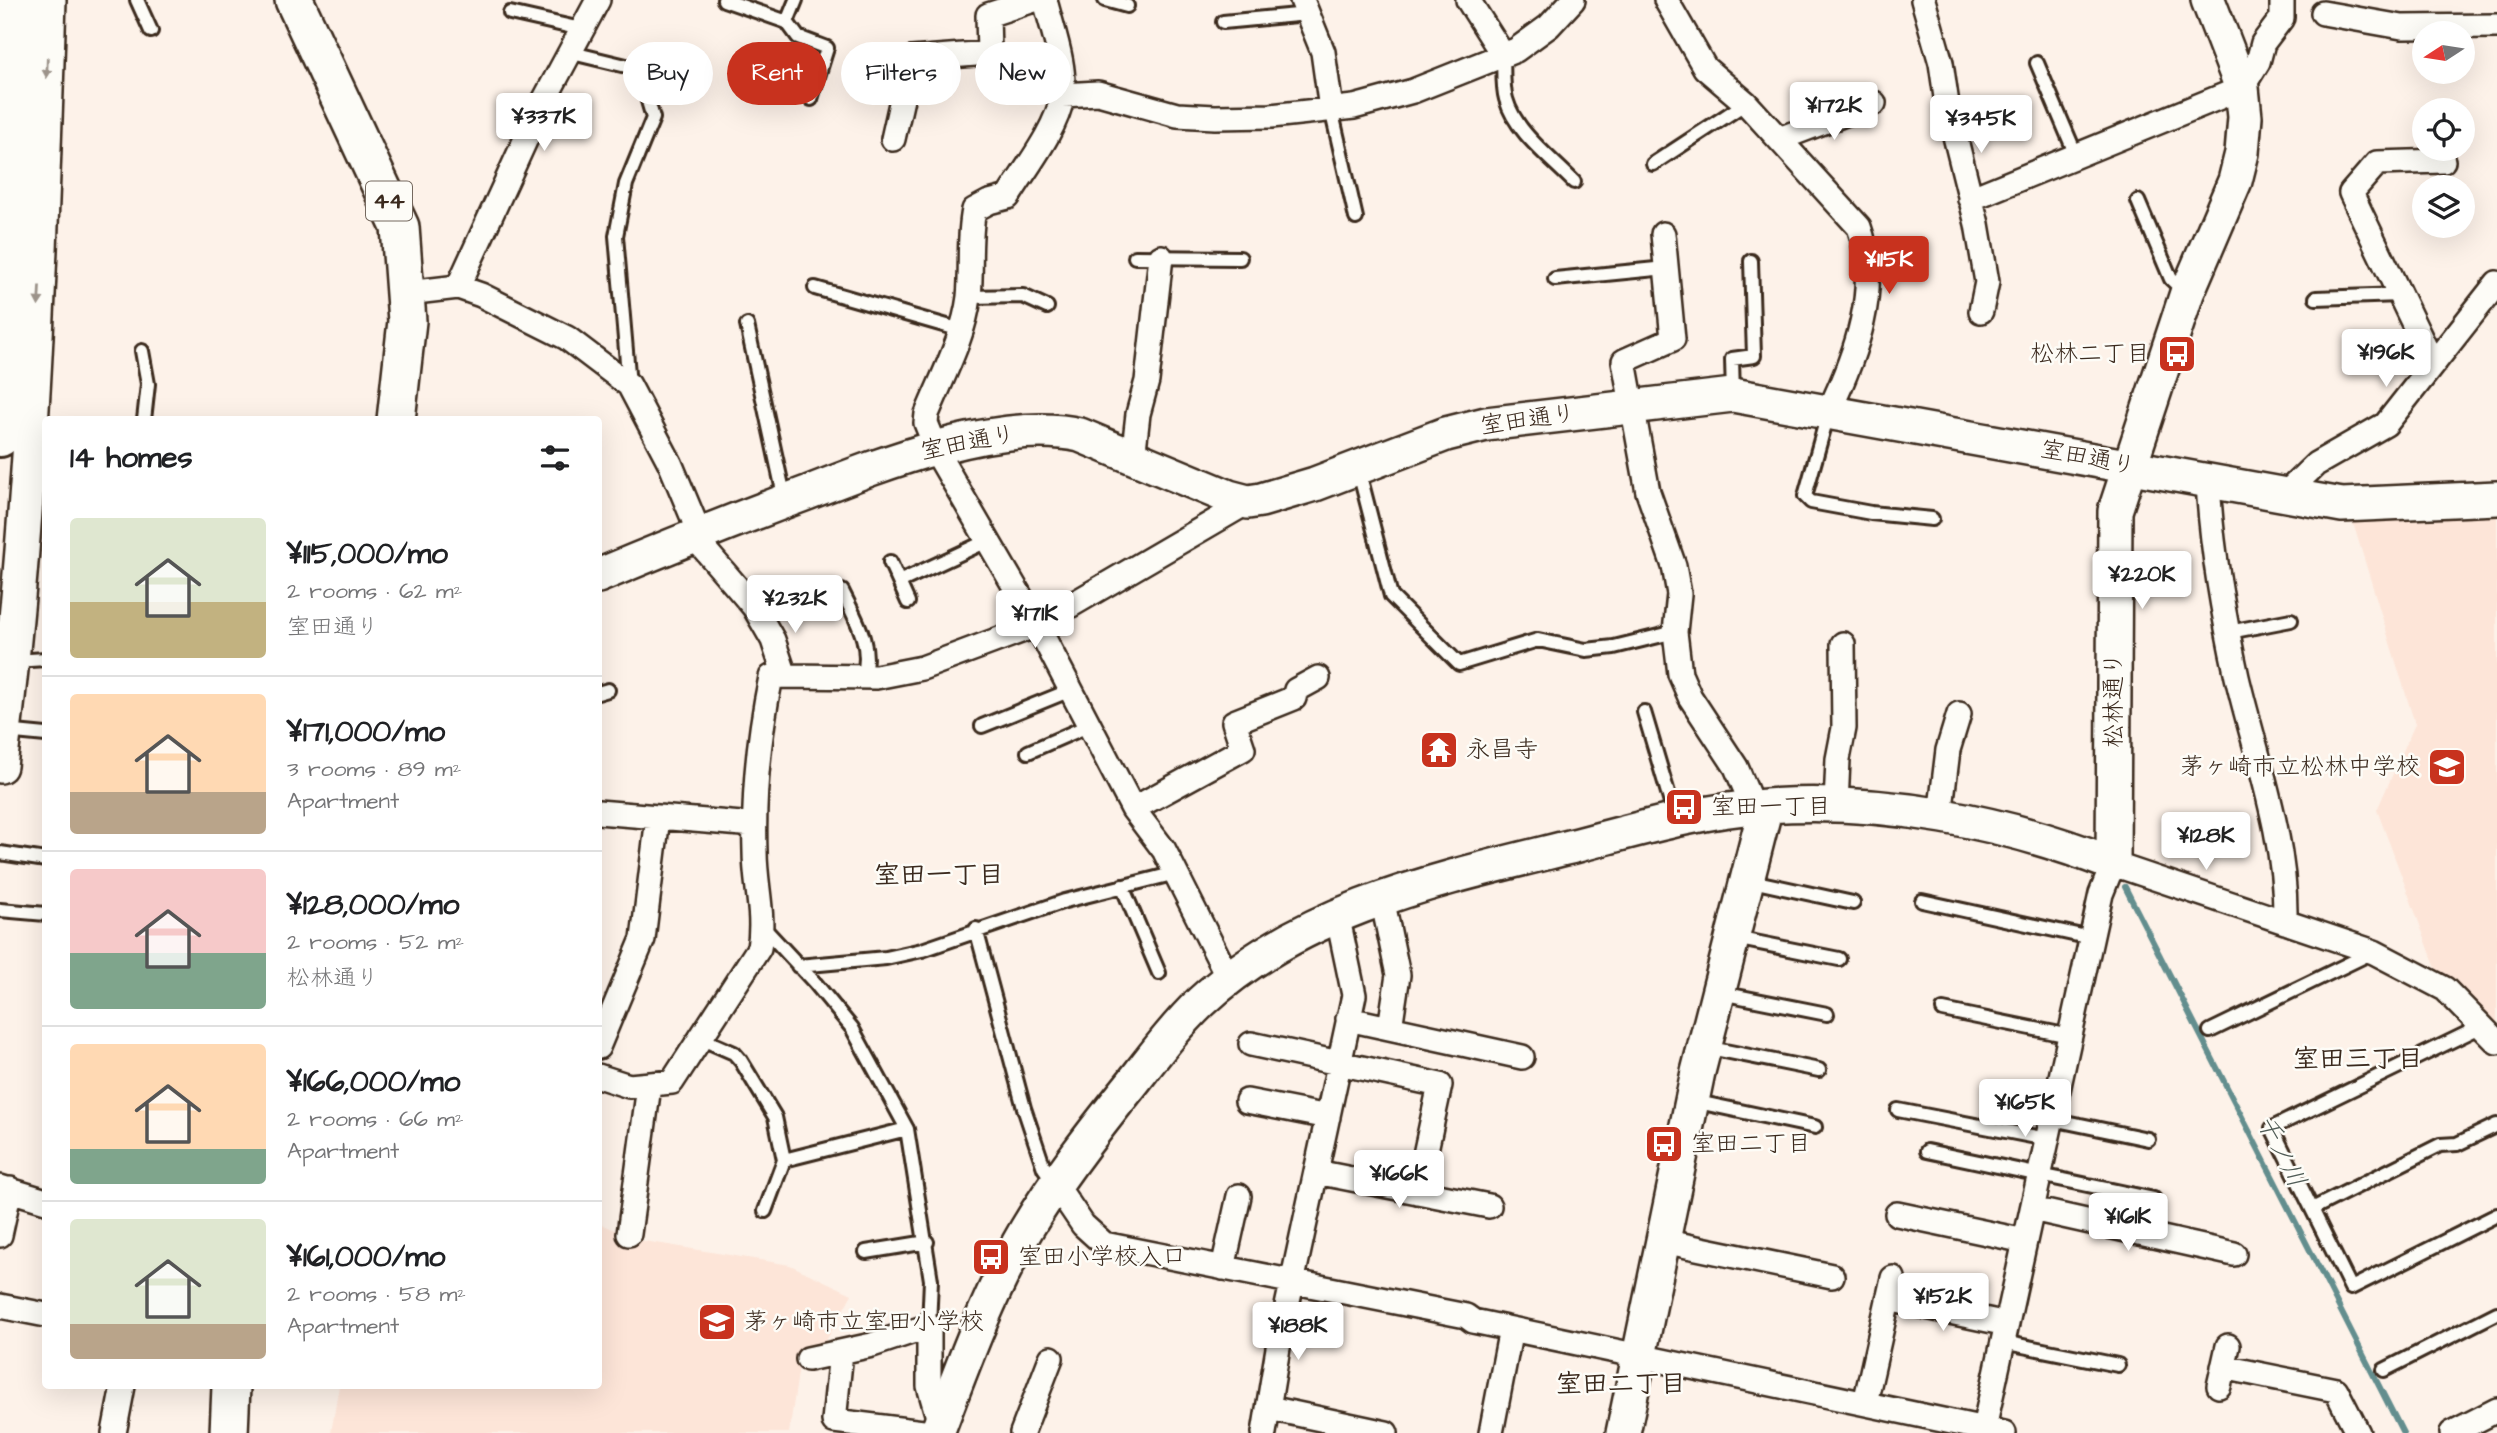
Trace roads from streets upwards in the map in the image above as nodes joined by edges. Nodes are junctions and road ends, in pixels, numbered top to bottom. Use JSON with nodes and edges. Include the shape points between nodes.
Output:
{"nodes":[{"id":1,"x":16,"y":0,"type":"edge"},
{"id":2,"x":49,"y":0,"type":"edge"},
{"id":3,"x":294,"y":0,"type":"edge"},
{"id":4,"x":598,"y":0,"type":"edge"},
{"id":5,"x":1034,"y":0,"type":"edge"},
{"id":6,"x":1045,"y":0,"type":"edge"},
{"id":7,"x":1468,"y":0,"type":"edge"},
{"id":8,"x":1573,"y":0,"type":"edge"},
{"id":9,"x":1666,"y":0,"type":"edge"},
{"id":10,"x":1923,"y":0,"type":"edge"},
{"id":11,"x":2208,"y":0,"type":"edge"},
{"id":12,"x":2282,"y":0,"type":"edge"},
{"id":13,"x":1305,"y":7,"type":"edge"},
{"id":14,"x":2323,"y":13,"type":"dead end"},
{"id":15,"x":2497,"y":26,"type":"edge"},
{"id":16,"x":1055,"y":42,"type":"edge"},
{"id":17,"x":1503,"y":55,"type":"junction"},
{"id":18,"x":2242,"y":88,"type":"junction"},
{"id":19,"x":1071,"y":95,"type":"edge"},
{"id":20,"x":1874,"y":103,"type":"dead end"},
{"id":21,"x":1060,"y":105,"type":"edge"},
{"id":22,"x":1331,"y":109,"type":"junction"},
{"id":23,"x":893,"y":139,"type":"dead end"},
{"id":24,"x":1779,"y":139,"type":"junction"},
{"id":25,"x":2443,"y":161,"type":"dead end"},
{"id":26,"x":1969,"y":199,"type":"junction"},
{"id":27,"x":1663,"y":234,"type":"dead end"},
{"id":28,"x":1161,"y":257,"type":"road end"},
{"id":29,"x":458,"y":287,"type":"junction"},
{"id":30,"x":407,"y":293,"type":"junction"},
{"id":31,"x":2493,"y":295,"type":"edge"},
{"id":32,"x":1981,"y":311,"type":"dead end"},
{"id":33,"x":2433,"y":364,"type":"junction"},
{"id":34,"x":1631,"y":405,"type":"junction"},
{"id":35,"x":1829,"y":411,"type":"junction"},
{"id":36,"x":396,"y":416,"type":"edge"},
{"id":37,"x":0,"y":437,"type":"edge"},
{"id":38,"x":936,"y":448,"type":"junction"},
{"id":39,"x":1133,"y":458,"type":"junction"},
{"id":40,"x":2131,"y":466,"type":"junction"},
{"id":41,"x":2208,"y":481,"type":"junction"},
{"id":42,"x":2282,"y":496,"type":"junction"},
{"id":43,"x":2497,"y":498,"type":"edge"},
{"id":44,"x":1248,"y":502,"type":"junction"},
{"id":45,"x":699,"y":534,"type":"junction"},
{"id":46,"x":602,"y":574,"type":"edge"},
{"id":47,"x":1037,"y":625,"type":"junction"},
{"id":48,"x":1843,"y":644,"type":"dead end"},
{"id":49,"x":785,"y":676,"type":"junction"},
{"id":50,"x":1318,"y":678,"type":"dead end"},
{"id":51,"x":1959,"y":714,"type":"dead end"},
{"id":52,"x":0,"y":766,"type":"edge"},
{"id":53,"x":1759,"y":806,"type":"junction"},
{"id":54,"x":1836,"y":806,"type":"junction"},
{"id":55,"x":1133,"y":809,"type":"junction"},
{"id":56,"x":602,"y":812,"type":"edge"},
{"id":57,"x":1940,"y":816,"type":"junction"},
{"id":58,"x":658,"y":817,"type":"junction"},
{"id":59,"x":754,"y":824,"type":"junction"},
{"id":60,"x":2113,"y":864,"type":"junction"},
{"id":61,"x":1382,"y":898,"type":"junction"},
{"id":62,"x":1337,"y":914,"type":"junction"},
{"id":63,"x":2285,"y":922,"type":"junction"},
{"id":64,"x":1229,"y":979,"type":"junction"},
{"id":65,"x":1349,"y":1019,"type":"junction"},
{"id":66,"x":1390,"y":1028,"type":"junction"},
{"id":67,"x":2489,"y":1034,"type":"edge"},
{"id":68,"x":602,"y":1037,"type":"edge"},
{"id":69,"x":1251,"y":1044,"type":"dead end"},
{"id":70,"x":1522,"y":1056,"type":"dead end"},
{"id":71,"x":1339,"y":1064,"type":"junction"},
{"id":72,"x":602,"y":1077,"type":"edge"},
{"id":73,"x":649,"y":1086,"type":"junction"},
{"id":74,"x":1247,"y":1101,"type":"dead end"},
{"id":75,"x":1328,"y":1117,"type":"junction"},
{"id":76,"x":1316,"y":1172,"type":"junction"},
{"id":77,"x":1056,"y":1185,"type":"junction"},
{"id":78,"x":5,"y":1188,"type":"edge"},
{"id":79,"x":1417,"y":1192,"type":"junction"},
{"id":80,"x":1239,"y":1196,"type":"dead end"},
{"id":81,"x":42,"y":1200,"type":"edge"},
{"id":82,"x":1489,"y":1206,"type":"dead end"},
{"id":83,"x":2032,"y":1209,"type":"junction"},
{"id":84,"x":1897,"y":1214,"type":"dead end"},
{"id":85,"x":629,"y":1234,"type":"dead end"},
{"id":86,"x":0,"y":1235,"type":"edge"},
{"id":87,"x":1663,"y":1241,"type":"junction"},
{"id":88,"x":2025,"y":1241,"type":"junction"},
{"id":89,"x":2234,"y":1254,"type":"dead end"},
{"id":90,"x":1223,"y":1268,"type":"junction"},
{"id":91,"x":1832,"y":1276,"type":"dead end"},
{"id":92,"x":1292,"y":1282,"type":"junction"},
{"id":93,"x":0,"y":1306,"type":"edge"},
{"id":94,"x":42,"y":1314,"type":"edge"},
{"id":95,"x":1511,"y":1329,"type":"junction"},
{"id":96,"x":2005,"y":1333,"type":"junction"},
{"id":97,"x":841,"y":1352,"type":"junction"},
{"id":98,"x":1639,"y":1355,"type":"junction"},
{"id":99,"x":1051,"y":1358,"type":"dead end"},
{"id":100,"x":807,"y":1359,"type":"dead end"},
{"id":101,"x":2223,"y":1366,"type":"dead end"},
{"id":102,"x":123,"y":1389,"type":"edge"},
{"id":103,"x":231,"y":1389,"type":"edge"},
{"id":104,"x":1865,"y":1404,"type":"junction"},
{"id":105,"x":1269,"y":1408,"type":"junction"},
{"id":106,"x":2497,"y":1410,"type":"edge"},
{"id":107,"x":2475,"y":1428,"type":"edge"},
{"id":108,"x":936,"y":1430,"type":"edge"},
{"id":109,"x":1990,"y":1432,"type":"edge"},
{"id":110,"x":114,"y":1433,"type":"edge"},
{"id":111,"x":229,"y":1433,"type":"edge"},
{"id":112,"x":1022,"y":1433,"type":"edge"},
{"id":113,"x":1264,"y":1433,"type":"edge"},
{"id":114,"x":1386,"y":1433,"type":"edge"},
{"id":115,"x":1491,"y":1433,"type":"edge"},
{"id":116,"x":1623,"y":1433,"type":"edge"},
{"id":117,"x":2358,"y":1433,"type":"edge"},
{"id":118,"x":2452,"y":1433,"type":"edge"}],
"edges":[{"from":1,"to":37,"type":"highway"},
{"from":2,"to":52,"type":"street","one_way":true,"via":[[32,425]]},
{"from":3,"to":30,"type":"main road","number":"44","via":[[400,227]]},
{"from":4,"to":29,"type":"street","via":[[568,52]]},
{"from":5,"to":23,"type":"street","via":[[988,15],[989,53],[911,59]]},
{"from":6,"to":16,"type":"street"},
{"from":7,"to":17,"type":"street"},
{"from":8,"to":17,"type":"street","via":[[1549,26]]},
{"from":9,"to":24,"type":"street","via":[[1705,68]]},
{"from":10,"to":26,"type":"street"},
{"from":11,"to":18,"type":"street","name":"松林通り"},
{"from":12,"to":18,"type":"street","via":[[2282,18],[2263,43],[2258,62]]},
{"from":13,"to":22,"type":"street","via":[[1323,52]]},
{"from":14,"to":15,"type":"street","via":[[2402,27]]},
{"from":17,"to":22,"type":"street","via":[[1413,91]]},
{"from":18,"to":26,"type":"street"},
{"from":18,"to":40,"type":"street","name":"松林通り","via":[[2245,117],[2240,162],[2187,293]]},
{"from":19,"to":22,"type":"street","via":[[1098,93],[1177,115],[1271,116]]},
{"from":20,"to":24,"type":"street"},
{"from":21,"to":38,"type":"street","via":[[1008,197],[974,210],[969,297],[961,330],[927,414]]},
{"from":24,"to":35,"type":"street","via":[[1859,227],[1867,249],[1868,286],[1861,327]]},
{"from":25,"to":33,"type":"street","via":[[2377,163],[2351,193]]},
{"from":26,"to":32,"type":"street","via":[[1987,282]]},
{"from":27,"to":34,"type":"street","via":[[1673,339],[1624,361]]},
{"from":28,"to":39,"type":"street","via":[[1139,355]]},
{"from":29,"to":30,"type":"street"},
{"from":29,"to":45,"type":"street","via":[[516,310],[567,338],[629,385],[670,463]]},
{"from":30,"to":36,"type":"main road","number":"44"},
{"from":31,"to":33,"type":"street"},
{"from":33,"to":42,"type":"street","via":[[2386,424],[2316,464]]},
{"from":34,"to":35,"type":"street","name":"室田通り","via":[[1733,395]]},
{"from":34,"to":44,"type":"street","name":"室田通り","via":[[1486,424],[1446,434],[1315,484]]},
{"from":34,"to":53,"type":"street","via":[[1648,492],[1679,594],[1675,632],[1679,674]]},
{"from":35,"to":40,"type":"street","name":"室田通り"},
{"from":38,"to":39,"type":"street","name":"室田通り","via":[[1057,430]]},
{"from":38,"to":45,"type":"street","name":"室田通り"},
{"from":38,"to":47,"type":"street"},
{"from":39,"to":44,"type":"street","name":"室田通り"},
{"from":40,"to":41,"type":"street","name":"室田通り"},
{"from":40,"to":60,"type":"street","name":"松林通り","via":[[2115,511]]},
{"from":41,"to":42,"type":"street","name":"室田通り"},
{"from":41,"to":63,"type":"street","via":[[2210,531],[2229,632],[2286,882]]},
{"from":42,"to":43,"type":"street","name":"室田通り","via":[[2361,506]]},
{"from":44,"to":47,"type":"street"},
{"from":45,"to":46,"type":"street","name":"室田通り"},
{"from":45,"to":49,"type":"street","via":[[700,544],[754,607],[773,640]]},
{"from":47,"to":49,"type":"street","via":[[922,668],[863,678]]},
{"from":47,"to":55,"type":"street"},
{"from":48,"to":54,"type":"street","via":[[1843,728]]},
{"from":49,"to":59,"type":"street","via":[[771,677],[768,690]]},
{"from":50,"to":55,"type":"street","via":[[1296,690],[1294,698],[1234,722],[1243,749]]},
{"from":51,"to":57,"type":"street","via":[[1948,750]]},
{"from":53,"to":54,"type":"street"},
{"from":53,"to":61,"type":"street","via":[[1676,820]]},
{"from":53,"to":87,"type":"street"},
{"from":54,"to":57,"type":"street"},
{"from":55,"to":64,"type":"street","via":[[1164,850]]},
{"from":56,"to":58,"type":"street"},
{"from":57,"to":60,"type":"street","via":[[2012,830]]},
{"from":58,"to":59,"type":"street"},
{"from":58,"to":68,"type":"street","via":[[643,939]]},
{"from":59,"to":73,"type":"street","via":[[763,927],[759,948],[672,1082]]},
{"from":60,"to":63,"type":"street"},
{"from":60,"to":83,"type":"street","via":[[2101,894]]},
{"from":61,"to":62,"type":"street"},
{"from":61,"to":66,"type":"street","via":[[1398,975]]},
{"from":62,"to":64,"type":"street","via":[[1287,940]]},
{"from":62,"to":65,"type":"street","via":[[1354,995]]},
{"from":63,"to":67,"type":"street","via":[[2374,952],[2445,989]]},
{"from":64,"to":77,"type":"street","via":[[1171,1035]]},
{"from":65,"to":66,"type":"street"},
{"from":65,"to":71,"type":"street"},
{"from":66,"to":70,"type":"street"},
{"from":69,"to":71,"type":"street"},
{"from":71,"to":75,"type":"street"},
{"from":71,"to":79,"type":"street","via":[[1440,1085]]},
{"from":72,"to":73,"type":"street","via":[[629,1086]]},
{"from":73,"to":85,"type":"street"},
{"from":74,"to":75,"type":"street"},
{"from":75,"to":76,"type":"street"},
{"from":76,"to":79,"type":"street"},
{"from":76,"to":92,"type":"street"},
{"from":77,"to":90,"type":"street","via":[[1083,1225],[1104,1244]]},
{"from":77,"to":108,"type":"street","via":[[1004,1271]]},
{"from":78,"to":81,"type":"street"},
{"from":78,"to":86,"type":"street"},
{"from":79,"to":82,"type":"street"},
{"from":80,"to":90,"type":"street"},
{"from":83,"to":88,"type":"street"},
{"from":83,"to":89,"type":"street"},
{"from":84,"to":88,"type":"street"},
{"from":87,"to":91,"type":"street"},
{"from":87,"to":98,"type":"street"},
{"from":88,"to":96,"type":"street"},
{"from":90,"to":92,"type":"street"},
{"from":92,"to":95,"type":"street"},
{"from":92,"to":105,"type":"street"},
{"from":93,"to":94,"type":"street"},
{"from":95,"to":98,"type":"street"},
{"from":95,"to":115,"type":"street"},
{"from":96,"to":104,"type":"street","via":[[1890,1288]]},
{"from":96,"to":109,"type":"street"},
{"from":97,"to":100,"type":"street"},
{"from":97,"to":108,"type":"street","via":[[834,1421]]},
{"from":97,"to":108,"type":"street","via":[[929,1326],[929,1386]]},
{"from":98,"to":104,"type":"street"},
{"from":98,"to":116,"type":"street"},
{"from":99,"to":112,"type":"street"},
{"from":101,"to":117,"type":"street","via":[[2336,1390]]},
{"from":102,"to":110,"type":"street"},
{"from":103,"to":111,"type":"main road"},
{"from":104,"to":109,"type":"street"},
{"from":105,"to":113,"type":"street"},
{"from":105,"to":114,"type":"street"},
{"from":106,"to":107,"type":"street"},
{"from":107,"to":118,"type":"street"}]}
